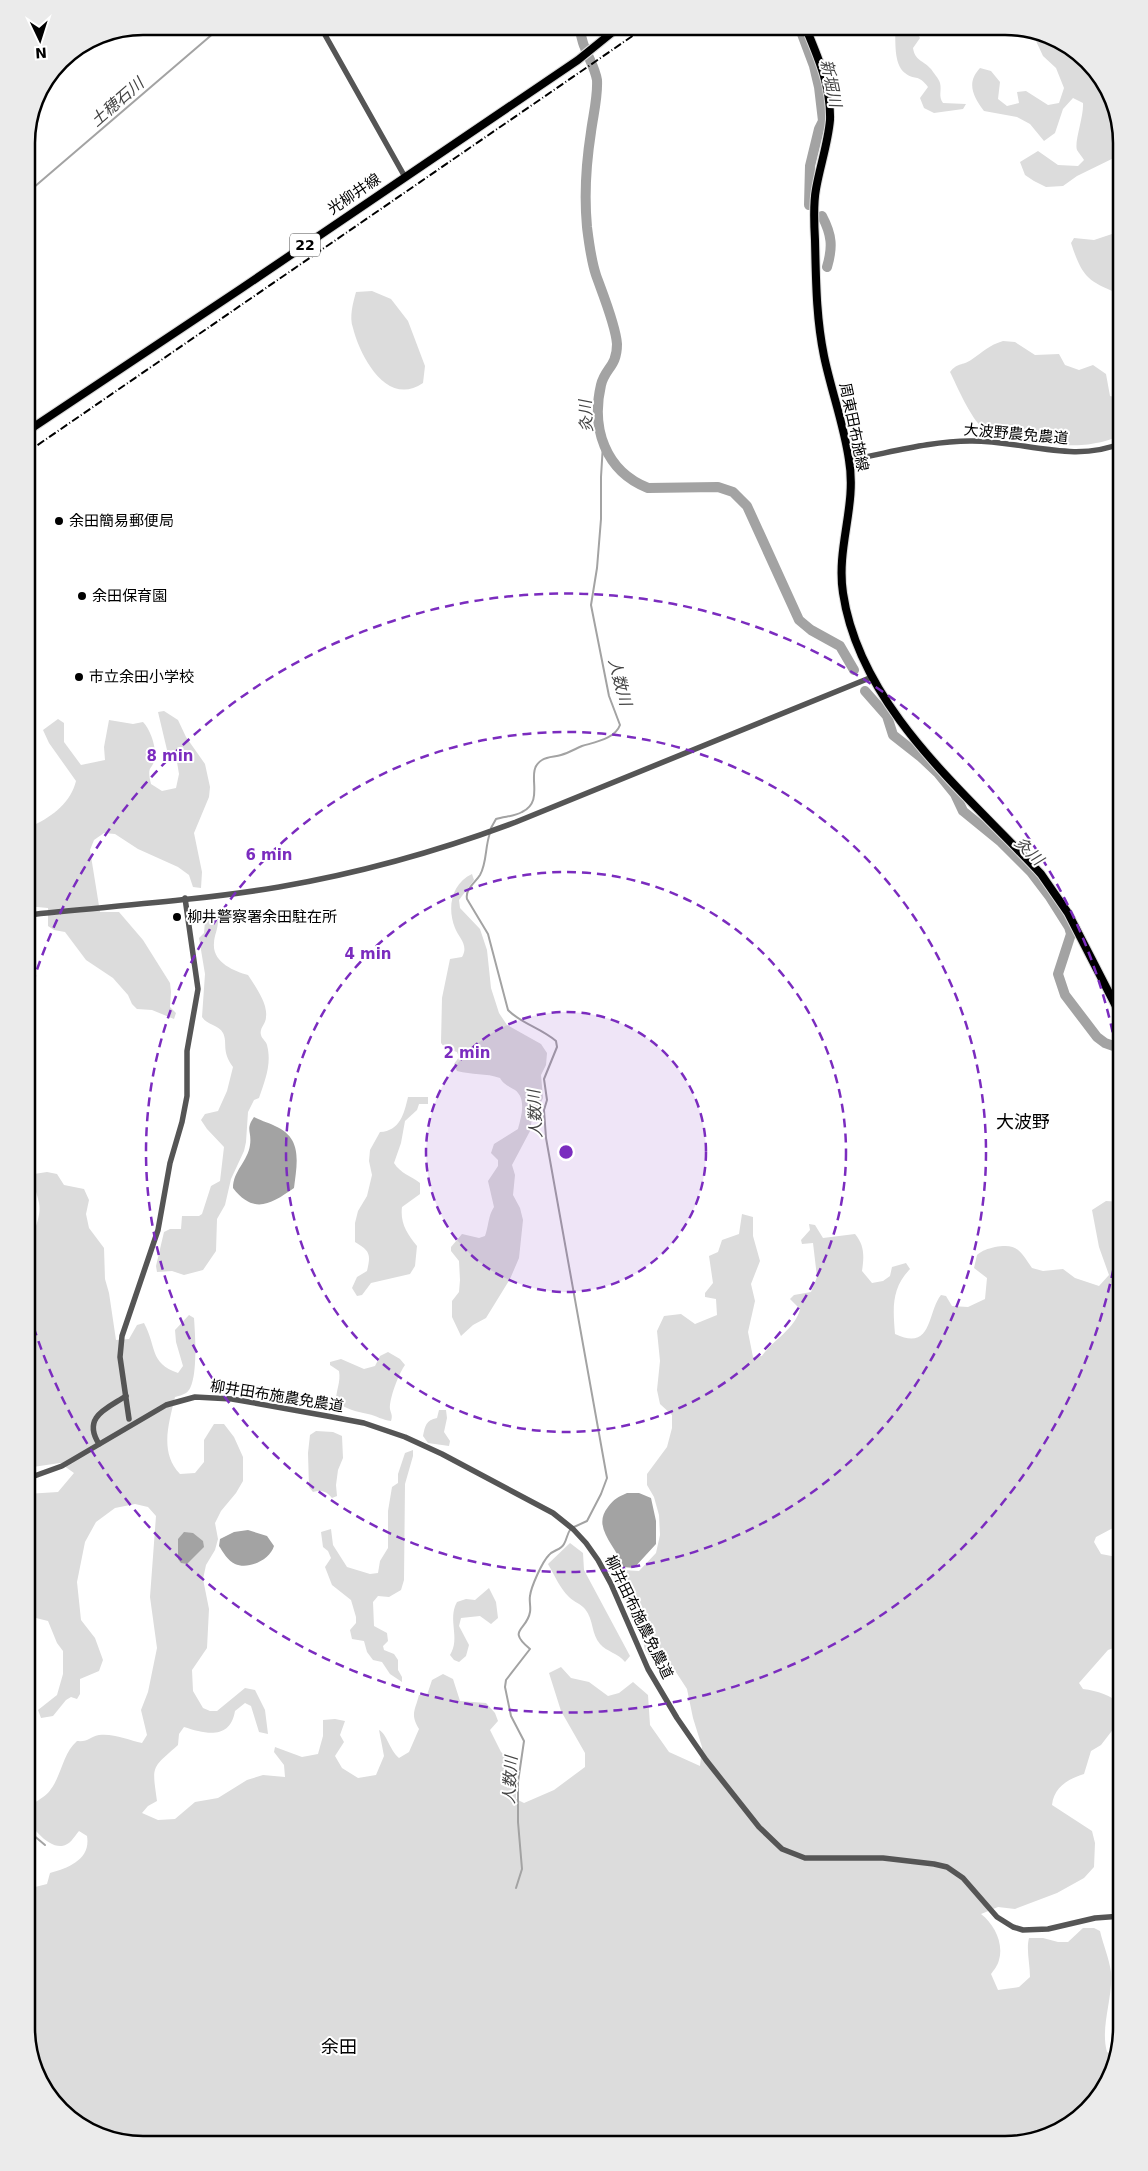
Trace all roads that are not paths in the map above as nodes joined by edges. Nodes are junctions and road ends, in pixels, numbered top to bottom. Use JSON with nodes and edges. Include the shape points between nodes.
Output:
{"nodes":[{"id":1,"x":325,"y":35,"type":"edge"},
{"id":2,"x":609,"y":35,"type":"edge"},
{"id":3,"x":809,"y":35,"type":"edge"},
{"id":4,"x":405,"y":177,"type":"junction"},
{"id":5,"x":35,"y":426,"type":"edge"},
{"id":6,"x":1113,"y":447,"type":"edge"},
{"id":7,"x":849,"y":460,"type":"junction"},
{"id":8,"x":872,"y":677,"type":"junction"},
{"id":9,"x":185,"y":898,"type":"junction"},
{"id":10,"x":35,"y":914,"type":"edge"},
{"id":11,"x":1113,"y":1000,"type":"edge"},
{"id":12,"x":126,"y":1396,"type":"junction"},
{"id":13,"x":128,"y":1419,"type":"dead end"},
{"id":14,"x":99,"y":1444,"type":"junction"},
{"id":15,"x":35,"y":1476,"type":"edge"},
{"id":16,"x":1113,"y":1917,"type":"edge"}],
"edges":[{"from":1,"to":4,"type":"street"},
{"from":2,"to":4,"type":"main road","name":"光柳井線","number":"22","via":[[587,54]]},
{"from":3,"to":7,"type":"main road","name":"周東田布施線","via":[[826,79],[829,111],[814,202],[817,311]]},
{"from":4,"to":5,"type":"main road","name":"光柳井線","number":"22"},
{"from":6,"to":7,"type":"street","name":"大波野農免農道","via":[[1080,452],[969,440]]},
{"from":7,"to":8,"type":"main road","name":"周東田布施線","via":[[851,500],[842,547],[841,580],[851,631]]},
{"from":8,"to":9,"type":"street","via":[[462,842],[322,879]]},
{"from":8,"to":11,"type":"main road","name":"周東田布施線","via":[[909,733],[1049,885],[1068,913]]},
{"from":9,"to":10,"type":"street"},
{"from":9,"to":12,"type":"street","via":[[198,989],[188,1051],[187,1096],[158,1230],[122,1336],[120,1357]]},
{"from":12,"to":13,"type":"street"},
{"from":12,"to":14,"type":"street","via":[[96,1417],[92,1424]]},
{"from":14,"to":15,"type":"street","name":"柳井田布施農免農道","via":[[62,1466]]},
{"from":14,"to":16,"type":"street","name":"柳井田布施農免農道","via":[[153,1412],[180,1400],[206,1396],[364,1423],[442,1454],[523,1496],[573,1529],[598,1560],[648,1669],[686,1732],[759,1827],[782,1849],[805,1858],[883,1858],[946,1867],[963,1878],[997,1917],[1023,1930],[1048,1930]]}]}
